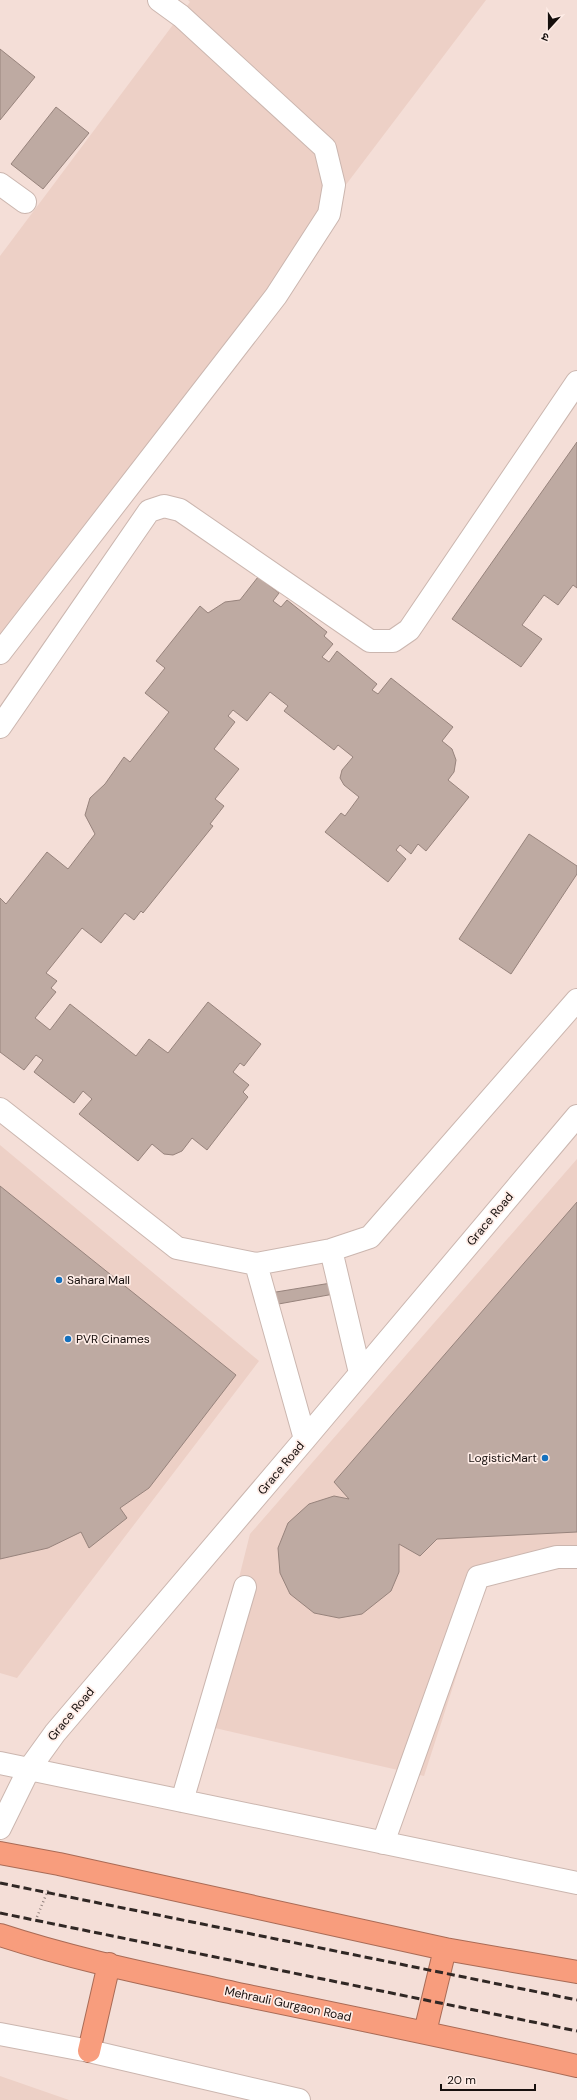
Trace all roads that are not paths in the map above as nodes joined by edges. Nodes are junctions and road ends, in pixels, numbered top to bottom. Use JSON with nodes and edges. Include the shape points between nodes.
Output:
{"nodes":[{"id":1,"x":159,"y":0,"type":"edge"},
{"id":2,"x":0,"y":184,"type":"edge"},
{"id":3,"x":25,"y":202,"type":"dead end"},
{"id":4,"x":577,"y":382,"type":"edge"},
{"id":5,"x":0,"y":653,"type":"edge"},
{"id":6,"x":0,"y":727,"type":"edge"},
{"id":7,"x":577,"y":1000,"type":"edge"},
{"id":8,"x":0,"y":1109,"type":"edge"},
{"id":9,"x":577,"y":1116,"type":"edge"},
{"id":10,"x":331,"y":1250,"type":"junction"},
{"id":11,"x":256,"y":1264,"type":"junction"},
{"id":12,"x":360,"y":1373,"type":"junction"},
{"id":13,"x":306,"y":1439,"type":"junction"},
{"id":14,"x":577,"y":1557,"type":"edge"},
{"id":15,"x":245,"y":1587,"type":"dead end"},
{"id":16,"x":0,"y":1763,"type":"edge"},
{"id":17,"x":29,"y":1769,"type":"junction"},
{"id":18,"x":182,"y":1801,"type":"junction"},
{"id":19,"x":0,"y":1828,"type":"edge"},
{"id":20,"x":383,"y":1842,"type":"junction"},
{"id":21,"x":0,"y":1853,"type":"edge"},
{"id":22,"x":577,"y":1882,"type":"edge"},
{"id":23,"x":0,"y":1935,"type":"edge"},
{"id":24,"x":445,"y":1949,"type":"junction"},
{"id":25,"x":109,"y":1964,"type":"junction"},
{"id":26,"x":577,"y":1972,"type":"edge"},
{"id":27,"x":425,"y":2032,"type":"junction"},
{"id":28,"x":0,"y":2034,"type":"edge"},
{"id":29,"x":89,"y":2051,"type":"junction"},
{"id":30,"x":577,"y":2066,"type":"edge"},
{"id":31,"x":299,"y":2100,"type":"edge"}],
"edges":[{"from":1,"to":5,"type":"street","via":[[181,16],[325,148],[334,185],[328,214],[276,296]]},
{"from":2,"to":3,"type":"street"},
{"from":4,"to":6,"type":"street","via":[[409,630],[393,641],[370,641],[180,510],[164,506],[149,511]]},
{"from":7,"to":10,"type":"street","via":[[370,1237]]},
{"from":8,"to":11,"type":"street","via":[[171,1245]]},
{"from":9,"to":12,"type":"street","name":"Grace Road"},
{"from":10,"to":11,"type":"street"},
{"from":10,"to":12,"type":"street"},
{"from":11,"to":13,"type":"street"},
{"from":12,"to":13,"type":"street","name":"Grace Road"},
{"from":13,"to":17,"type":"street","name":"Grace Road","via":[[55,1733]]},
{"from":14,"to":20,"type":"street","via":[[557,1556],[478,1577]]},
{"from":15,"to":18,"type":"street"},
{"from":16,"to":17,"type":"street"},
{"from":17,"to":18,"type":"street"},
{"from":17,"to":19,"type":"street","name":"Grace Road"},
{"from":18,"to":20,"type":"street"},
{"from":20,"to":22,"type":"street"},
{"from":21,"to":24,"type":"highway"},
{"from":23,"to":25,"type":"highway","name":"Mehrauli Gurgaon Road","via":[[26,1944]]},
{"from":24,"to":26,"type":"highway"},
{"from":24,"to":27,"type":"highway"},
{"from":25,"to":27,"type":"highway","name":"Mehrauli Gurgaon Road"},
{"from":25,"to":29,"type":"highway"},
{"from":27,"to":30,"type":"highway","name":"Mehrauli Gurgaon Road"},
{"from":28,"to":29,"type":"street"},
{"from":29,"to":31,"type":"street"}]}
